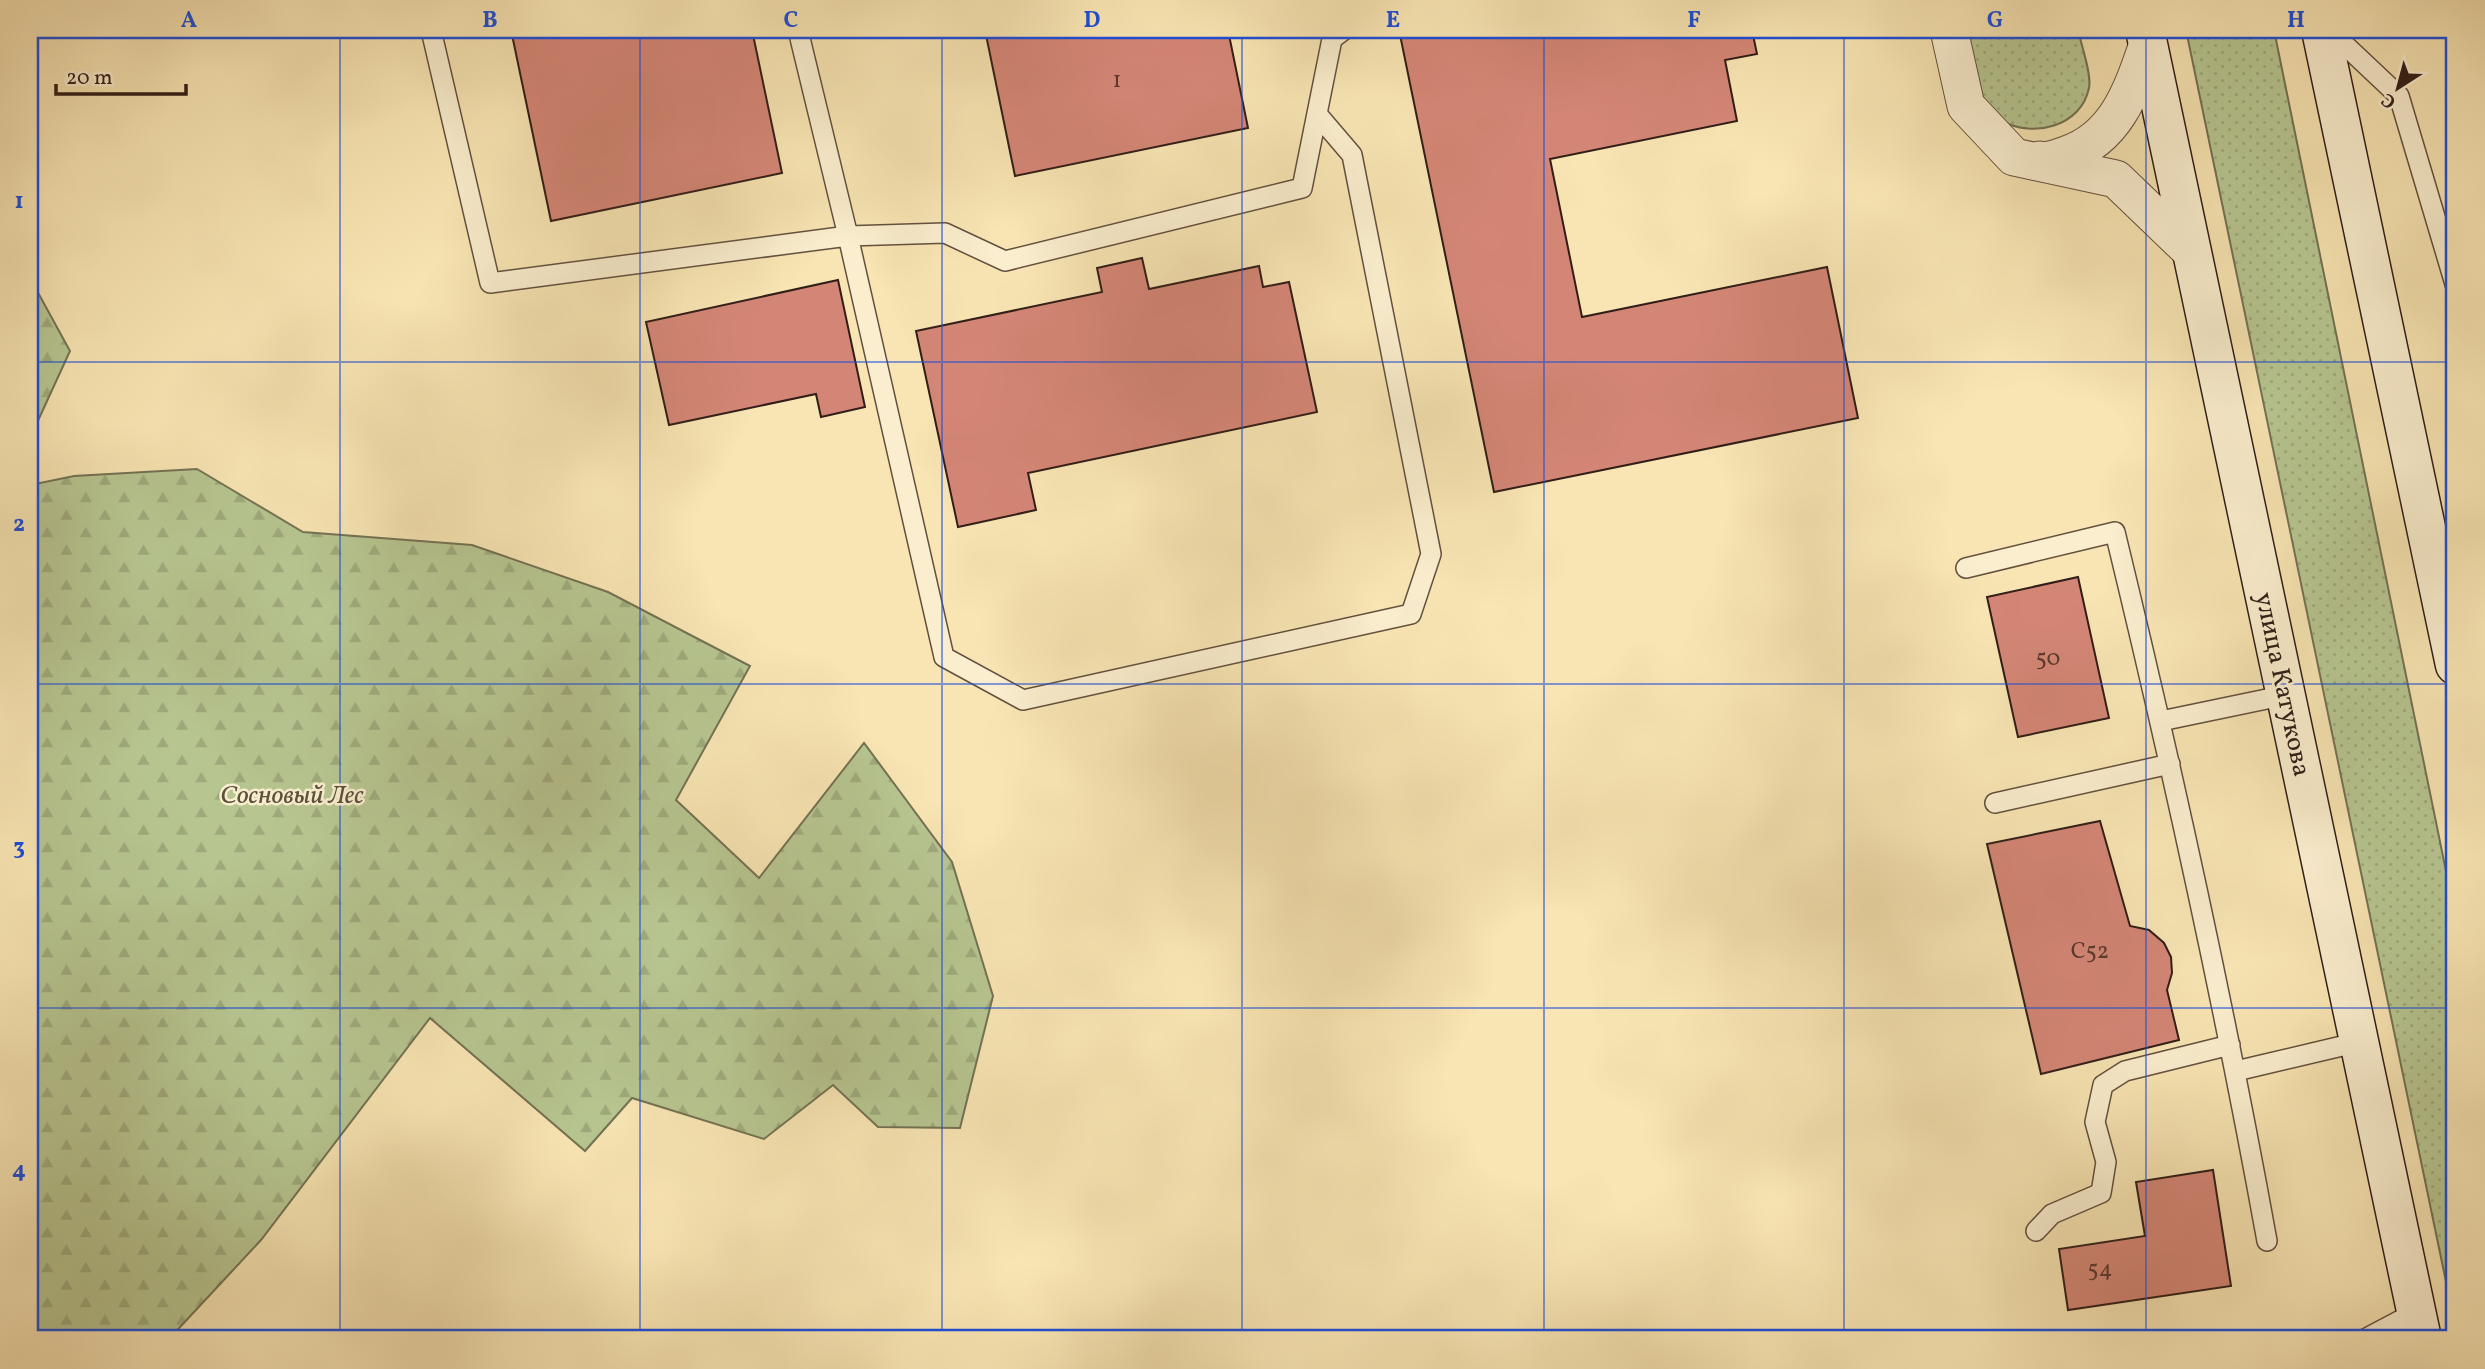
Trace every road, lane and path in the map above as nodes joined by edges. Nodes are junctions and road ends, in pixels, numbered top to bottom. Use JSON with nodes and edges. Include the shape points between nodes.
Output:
{"nodes":[{"id":1,"x":431,"y":30,"type":"edge"},
{"id":2,"x":798,"y":30,"type":"edge"},
{"id":3,"x":1345,"y":30,"type":"edge"},
{"id":4,"x":1949,"y":30,"type":"edge"},
{"id":5,"x":2321,"y":30,"type":"edge"},
{"id":6,"x":2329,"y":30,"type":"edge"},
{"id":7,"x":2146,"y":37,"type":"edge"},
{"id":8,"x":1317,"y":114,"type":"junction"},
{"id":9,"x":2014,"y":157,"type":"junction"},
{"id":10,"x":848,"y":236,"type":"junction"},
{"id":11,"x":2192,"y":252,"type":"junction"},
{"id":12,"x":2455,"y":284,"type":"edge"},
{"id":13,"x":1966,"y":568,"type":"dead end"},
{"id":14,"x":2455,"y":665,"type":"edge"},
{"id":15,"x":2286,"y":695,"type":"junction"},
{"id":16,"x":2161,"y":721,"type":"junction"},
{"id":17,"x":2170,"y":764,"type":"junction"},
{"id":18,"x":1995,"y":803,"type":"dead end"},
{"id":19,"x":2359,"y":1042,"type":"junction"},
{"id":20,"x":2230,"y":1045,"type":"junction"},
{"id":21,"x":2236,"y":1071,"type":"junction"},
{"id":22,"x":2036,"y":1231,"type":"dead end"},
{"id":23,"x":2267,"y":1241,"type":"dead end"},
{"id":24,"x":2419,"y":1326,"type":"edge"},
{"id":25,"x":2365,"y":1339,"type":"edge"}],
"edges":[{"from":1,"to":10,"type":"lane","via":[[490,284]]},
{"from":2,"to":10,"type":"lane"},
{"from":3,"to":8,"type":"lane","via":[[1332,39]]},
{"from":4,"to":9,"type":"street","via":[[1966,106]]},
{"from":5,"to":14,"type":"main road"},
{"from":6,"to":12,"type":"lane","via":[[2399,96]]},
{"from":7,"to":9,"type":"street","via":[[2130,96],[2110,125],[2085,149],[2048,162]]},
{"from":7,"to":11,"type":"main road","name":"улица Катукова"},
{"from":8,"to":10,"type":"lane","via":[[1302,188],[1005,261],[945,233]]},
{"from":8,"to":10,"type":"lane","via":[[1352,155],[1431,554],[1411,614],[1023,699],[944,657]]},
{"from":9,"to":11,"type":"street","via":[[2116,179]]},
{"from":11,"to":15,"type":"main road","name":"улица Катукова"},
{"from":13,"to":16,"type":"lane","via":[[2115,531]]},
{"from":15,"to":16,"type":"lane"},
{"from":15,"to":19,"type":"main road","name":"улица Катукова"},
{"from":16,"to":17,"type":"lane"},
{"from":17,"to":18,"type":"lane"},
{"from":17,"to":20,"type":"lane"},
{"from":19,"to":21,"type":"lane"},
{"from":19,"to":24,"type":"main road","name":"улица Катукова"},
{"from":20,"to":21,"type":"lane"},
{"from":20,"to":22,"type":"lane","via":[[2125,1071],[2103,1085],[2095,1122],[2106,1162],[2101,1193],[2052,1214]]},
{"from":21,"to":23,"type":"lane"},
{"from":24,"to":25,"type":"lane"}]}
